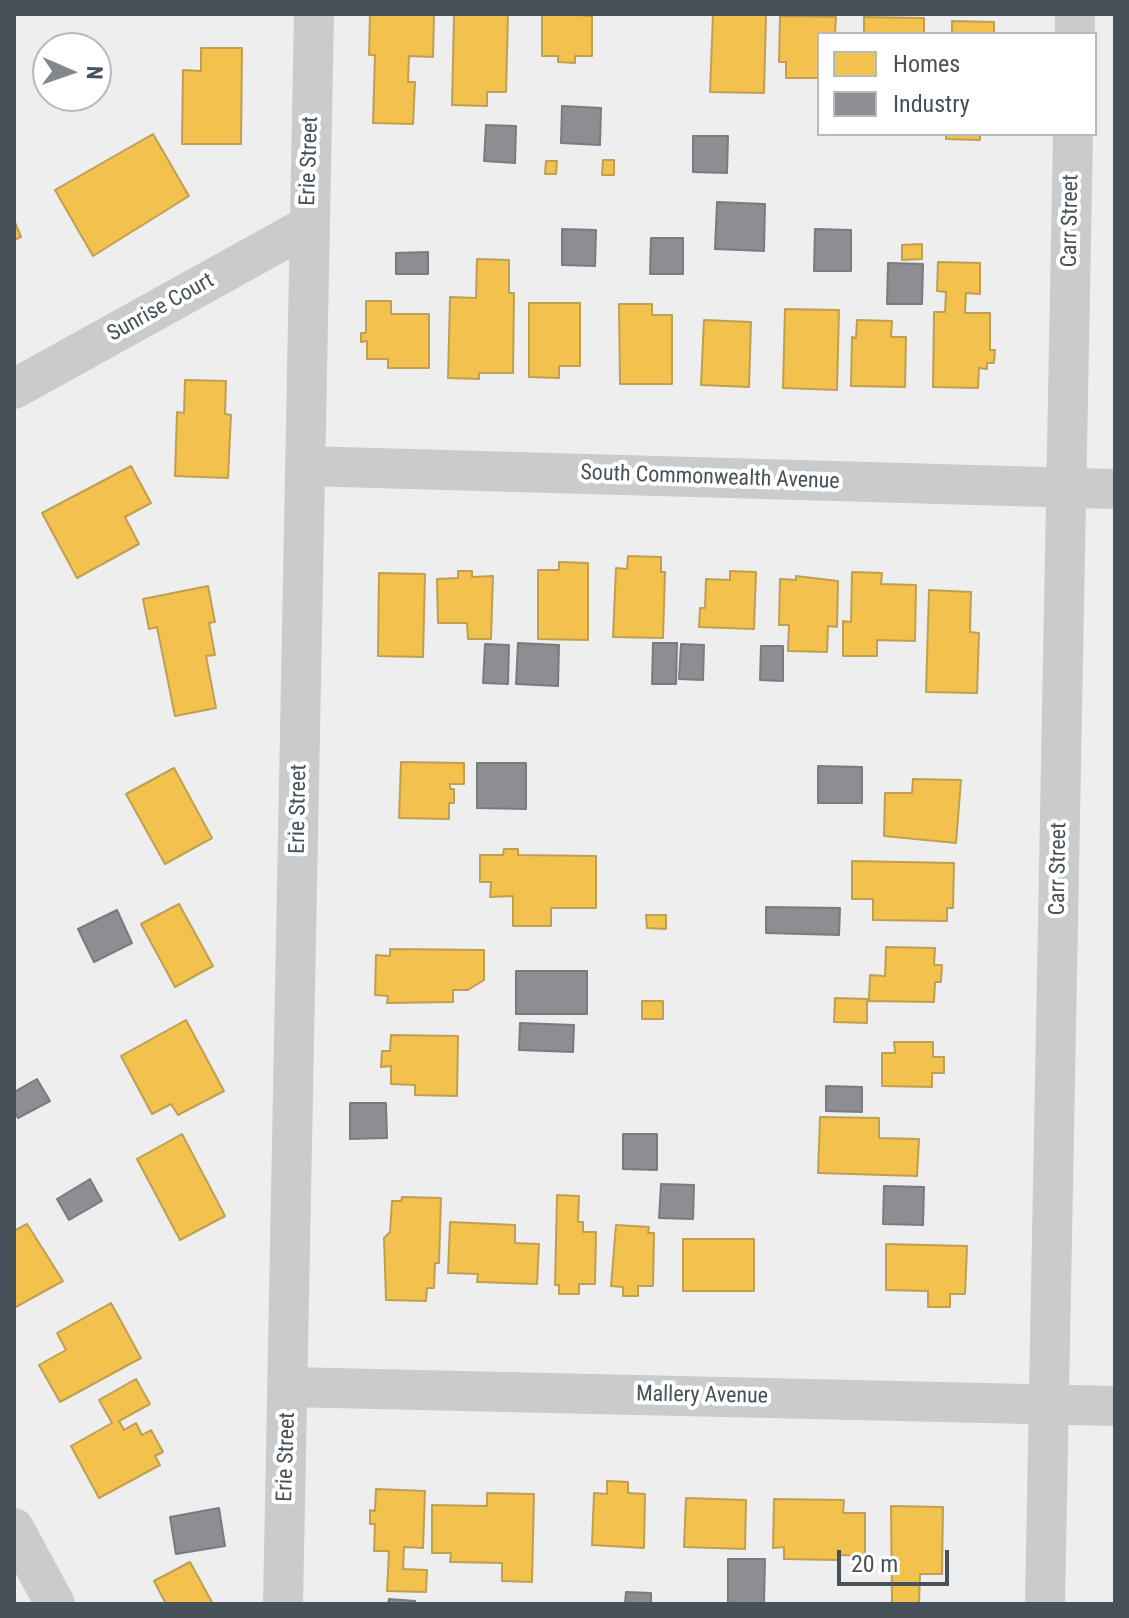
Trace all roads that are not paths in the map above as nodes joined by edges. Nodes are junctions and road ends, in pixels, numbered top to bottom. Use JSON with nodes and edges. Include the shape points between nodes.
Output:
{"nodes":[{"id":1,"x":314,"y":14,"type":"edge"},
{"id":2,"x":1073,"y":136,"type":"edge"},
{"id":3,"x":308,"y":226,"type":"junction"},
{"id":4,"x":14,"y":389,"type":"edge"},
{"id":5,"x":305,"y":466,"type":"junction"},
{"id":6,"x":1065,"y":488,"type":"junction"},
{"id":7,"x":1115,"y":489,"type":"edge"},
{"id":8,"x":289,"y":1387,"type":"junction"},
{"id":9,"x":1048,"y":1405,"type":"junction"},
{"id":10,"x":1115,"y":1406,"type":"edge"},
{"id":11,"x":14,"y":1528,"type":"edge"},
{"id":12,"x":55,"y":1604,"type":"edge"},
{"id":13,"x":283,"y":1604,"type":"edge"},
{"id":14,"x":1045,"y":1604,"type":"edge"}],
"edges":[{"from":1,"to":3,"type":"street","name":"Erie Street"},
{"from":2,"to":6,"type":"street","name":"Carr Street"},
{"from":3,"to":4,"type":"street","name":"Sunrise Court"},
{"from":3,"to":5,"type":"street","name":"Erie Street"},
{"from":5,"to":6,"type":"street","name":"South Commonwealth Avenue"},
{"from":5,"to":8,"type":"street","name":"Erie Street"},
{"from":6,"to":7,"type":"street","name":"South Commonwealth Avenue"},
{"from":6,"to":9,"type":"street","name":"Carr Street"},
{"from":8,"to":9,"type":"street","name":"Mallery Avenue"},
{"from":8,"to":13,"type":"street","name":"Erie Street"},
{"from":9,"to":10,"type":"street","name":"Mallery Avenue"},
{"from":9,"to":14,"type":"street","name":"Carr Street"},
{"from":11,"to":12,"type":"street"}]}
